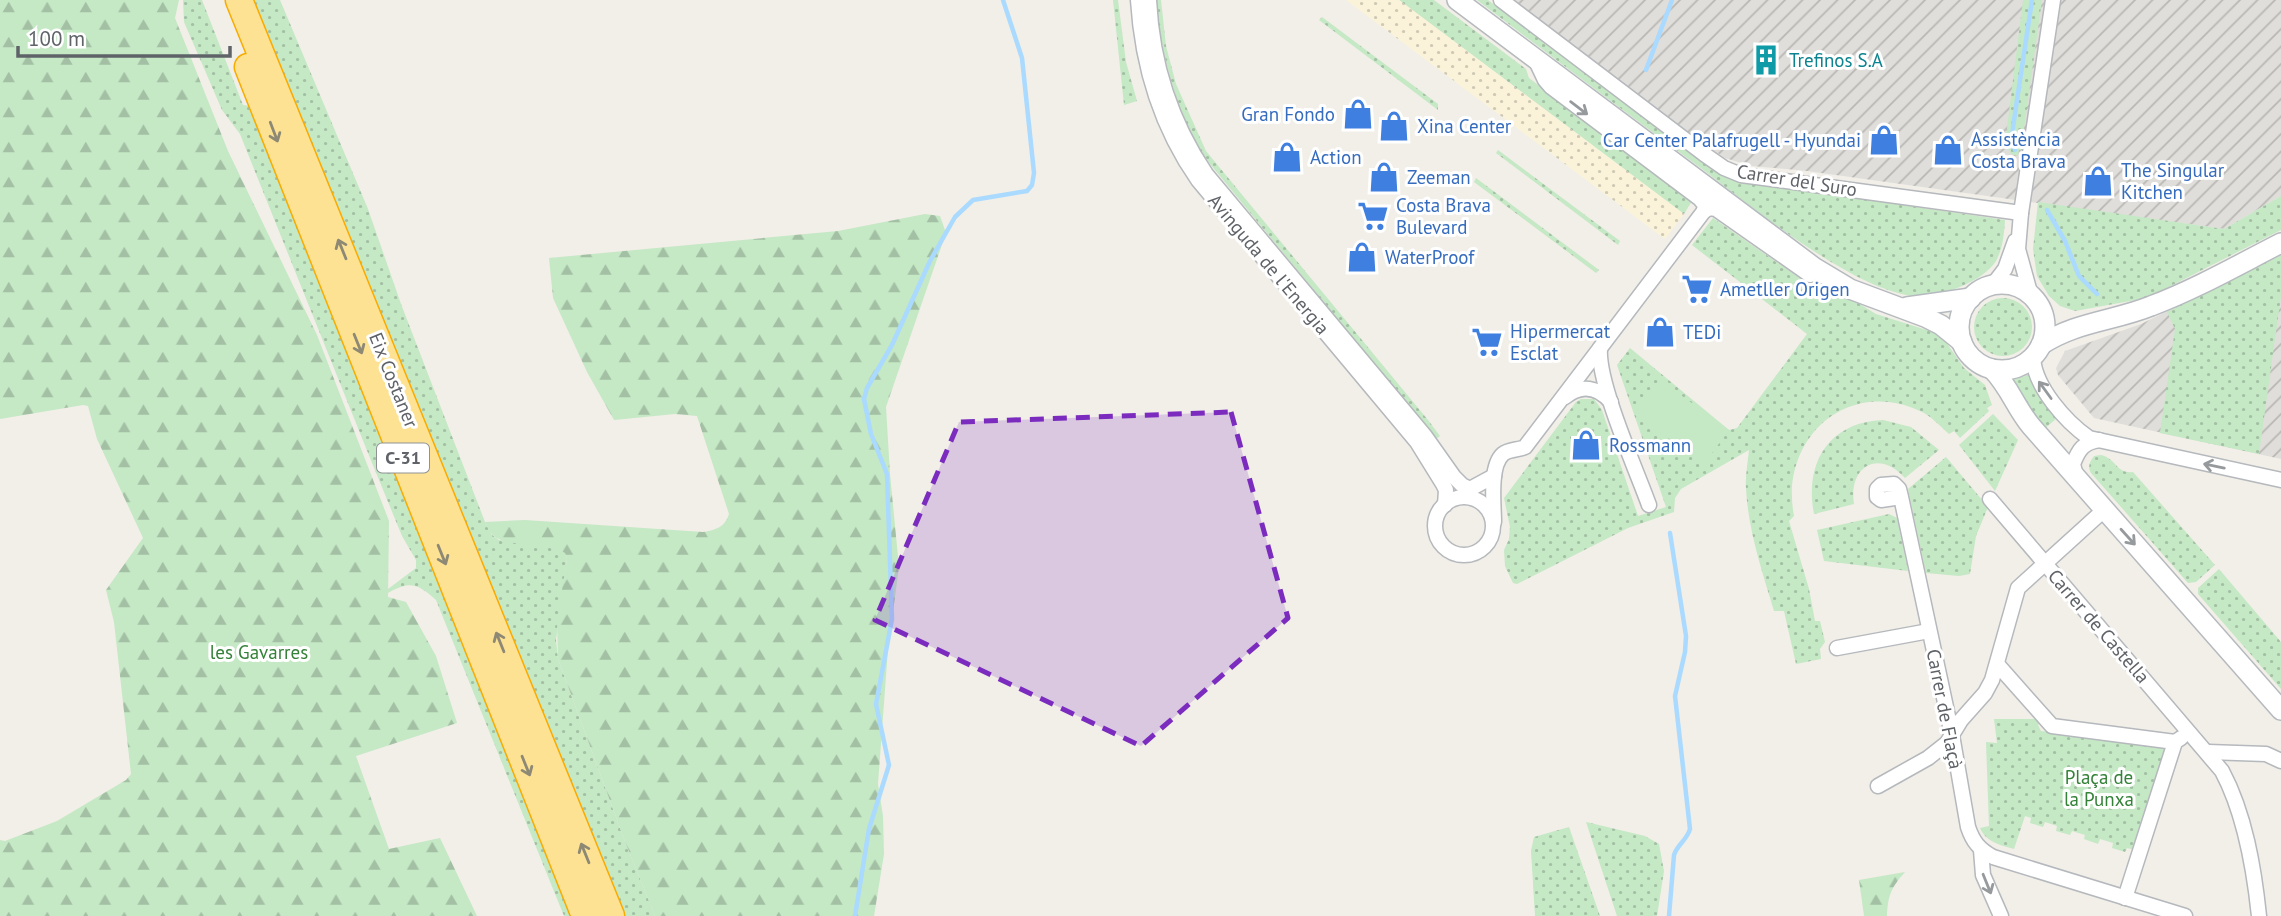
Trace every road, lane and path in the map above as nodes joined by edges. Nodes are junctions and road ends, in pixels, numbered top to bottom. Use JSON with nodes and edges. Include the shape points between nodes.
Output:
{"nodes":[{"id":1,"x":222,"y":0,"type":"edge"},
{"id":2,"x":239,"y":0,"type":"edge"},
{"id":3,"x":1138,"y":0,"type":"edge"},
{"id":4,"x":1149,"y":0,"type":"edge"},
{"id":5,"x":1457,"y":0,"type":"edge"},
{"id":6,"x":1501,"y":0,"type":"edge"},
{"id":7,"x":2053,"y":0,"type":"edge"},
{"id":8,"x":1535,"y":58,"type":"junction"},
{"id":9,"x":1703,"y":211,"type":"junction"},
{"id":10,"x":2021,"y":213,"type":"junction"},
{"id":11,"x":2281,"y":243,"type":"edge"},
{"id":12,"x":1992,"y":286,"type":"junction"},
{"id":13,"x":1850,"y":289,"type":"junction"},
{"id":14,"x":1971,"y":298,"type":"junction"},
{"id":15,"x":2035,"y":301,"type":"junction"},
{"id":16,"x":1901,"y":307,"type":"junction"},
{"id":17,"x":2094,"y":322,"type":"junction"},
{"id":18,"x":1962,"y":342,"type":"junction"},
{"id":19,"x":1600,"y":348,"type":"junction"},
{"id":20,"x":2037,"y":351,"type":"junction"},
{"id":21,"x":1992,"y":369,"type":"junction"},
{"id":22,"x":1578,"y":378,"type":"junction"},
{"id":23,"x":1609,"y":394,"type":"junction"},
{"id":24,"x":1561,"y":400,"type":"junction"},
{"id":25,"x":2099,"y":440,"type":"junction"},
{"id":26,"x":1494,"y":476,"type":"junction"},
{"id":27,"x":2281,"y":480,"type":"edge"},
{"id":28,"x":2081,"y":483,"type":"junction"},
{"id":29,"x":1470,"y":489,"type":"junction"},
{"id":30,"x":1901,"y":497,"type":"dead end"},
{"id":31,"x":1990,"y":499,"type":"dead end"},
{"id":32,"x":1451,"y":502,"type":"junction"},
{"id":33,"x":1649,"y":505,"type":"dead end"},
{"id":34,"x":2104,"y":510,"type":"junction"},
{"id":35,"x":1494,"y":522,"type":"junction"},
{"id":36,"x":2045,"y":563,"type":"junction"},
{"id":37,"x":1929,"y":631,"type":"junction"},
{"id":38,"x":1837,"y":649,"type":"dead end"},
{"id":39,"x":1997,"y":664,"type":"junction"},
{"id":40,"x":2281,"y":710,"type":"edge"},
{"id":41,"x":2192,"y":734,"type":"junction"},
{"id":42,"x":1952,"y":735,"type":"junction"},
{"id":43,"x":2175,"y":742,"type":"junction"},
{"id":44,"x":2208,"y":752,"type":"junction"},
{"id":45,"x":2281,"y":761,"type":"edge"},
{"id":46,"x":1878,"y":786,"type":"dead end"},
{"id":47,"x":1981,"y":850,"type":"junction"},
{"id":48,"x":2125,"y":898,"type":"junction"},
{"id":49,"x":585,"y":916,"type":"edge"},
{"id":50,"x":611,"y":916,"type":"edge"},
{"id":51,"x":2001,"y":916,"type":"edge"},
{"id":52,"x":2185,"y":916,"type":"edge"},
{"id":53,"x":2259,"y":916,"type":"edge"}],
"edges":[{"from":1,"to":49,"type":"highway","name":"Eix Costaner","number":"C-31","one_way":true},
{"from":50,"to":2,"type":"highway","name":"Eix Costaner","number":"C-31","one_way":true},
{"from":3,"to":32,"type":"street","name":"Avinguda de l'Energia","via":[[1150,77],[1186,163],[1417,442]]},
{"from":4,"to":29,"type":"street","name":"Avinguda de l'Energia","via":[[1161,74],[1195,158],[1458,482]]},
{"from":5,"to":8,"type":"street"},
{"from":6,"to":10,"type":"street","name":"Carrer del Suro","via":[[1724,168],[1741,175]]},
{"from":7,"to":10,"type":"street"},
{"from":8,"to":9,"type":"street","one_way":true,"via":[[1551,87],[1700,200],[1705,205]]},
{"from":8,"to":13,"type":"street","via":[[1760,228]]},
{"from":9,"to":13,"type":"street","via":[[1716,209],[1814,278]]},
{"from":9,"to":19,"type":"street"},
{"from":10,"to":12,"type":"street","via":[[2013,250]]},
{"from":10,"to":15,"type":"street","via":[[2018,248]]},
{"from":11,"to":17,"type":"street","via":[[2185,293]]},
{"from":12,"to":14,"type":"street"},
{"from":12,"to":15,"type":"street","via":[[2013,286]]},
{"from":13,"to":16,"type":"street"},
{"from":14,"to":16,"type":"street"},
{"from":14,"to":18,"type":"street","via":[[1961,319]]},
{"from":15,"to":17,"type":"street","via":[[2074,321]]},
{"from":15,"to":20,"type":"street","via":[[2045,321]]},
{"from":16,"to":18,"type":"street","via":[[1941,325]]},
{"from":17,"to":20,"type":"street","via":[[2065,331]]},
{"from":18,"to":21,"type":"street","via":[[1974,359]]},
{"from":19,"to":22,"type":"street"},
{"from":19,"to":23,"type":"street"},
{"from":20,"to":21,"type":"street","via":[[2018,367]]},
{"from":25,"to":20,"type":"street","one_way":true,"via":[[2088,438],[2073,425],[2043,390],[2034,370]]},
{"from":21,"to":28,"type":"street","via":[[2019,411]]},
{"from":22,"to":23,"type":"street","via":[[1596,376]]},
{"from":22,"to":24,"type":"street"},
{"from":23,"to":24,"type":"street","via":[[1584,388]]},
{"from":23,"to":33,"type":"street"},
{"from":24,"to":26,"type":"street","via":[[1525,447],[1500,456]]},
{"from":27,"to":25,"type":"street","one_way":true},
{"from":25,"to":28,"type":"street","via":[[2088,442],[2076,455],[2073,464]]},
{"from":26,"to":29,"type":"street"},
{"from":26,"to":35,"type":"street"},
{"from":28,"to":34,"type":"street"},
{"from":29,"to":32,"type":"street"},
{"from":30,"to":37,"type":"street","name":"Carrer de Flaçà"},
{"from":31,"to":36,"type":"street","name":"Carrer de Castella"},
{"from":32,"to":35,"type":"street","via":[[1472,496],[1486,506]]},
{"from":32,"to":35,"type":"street","via":[[1437,514],[1435,532],[1451,553],[1478,553],[1491,540]]},
{"from":34,"to":36,"type":"street"},
{"from":34,"to":40,"type":"street","one_way":true},
{"from":36,"to":39,"type":"street","via":[[2018,588]]},
{"from":36,"to":41,"type":"street","name":"Carrer de Castella"},
{"from":37,"to":38,"type":"street"},
{"from":37,"to":42,"type":"street","name":"Carrer de Flaçà"},
{"from":39,"to":42,"type":"street","via":[[1990,685]]},
{"from":39,"to":43,"type":"street","via":[[2049,724]]},
{"from":41,"to":43,"type":"street"},
{"from":41,"to":44,"type":"street","name":"Carrer de Castella"},
{"from":42,"to":46,"type":"street","via":[[1927,758]]},
{"from":42,"to":47,"type":"street","name":"Carrer de Flaçà","via":[[1968,827]]},
{"from":43,"to":48,"type":"street"},
{"from":44,"to":45,"type":"street","via":[[2266,754]]},
{"from":44,"to":53,"type":"street","name":"Carrer de Castella","via":[[2231,789],[2255,881]]},
{"from":47,"to":48,"type":"street"},
{"from":47,"to":51,"type":"street","name":"Carrer de Flaçà","one_way":true,"via":[[1983,875]]},
{"from":48,"to":52,"type":"street"}]}
